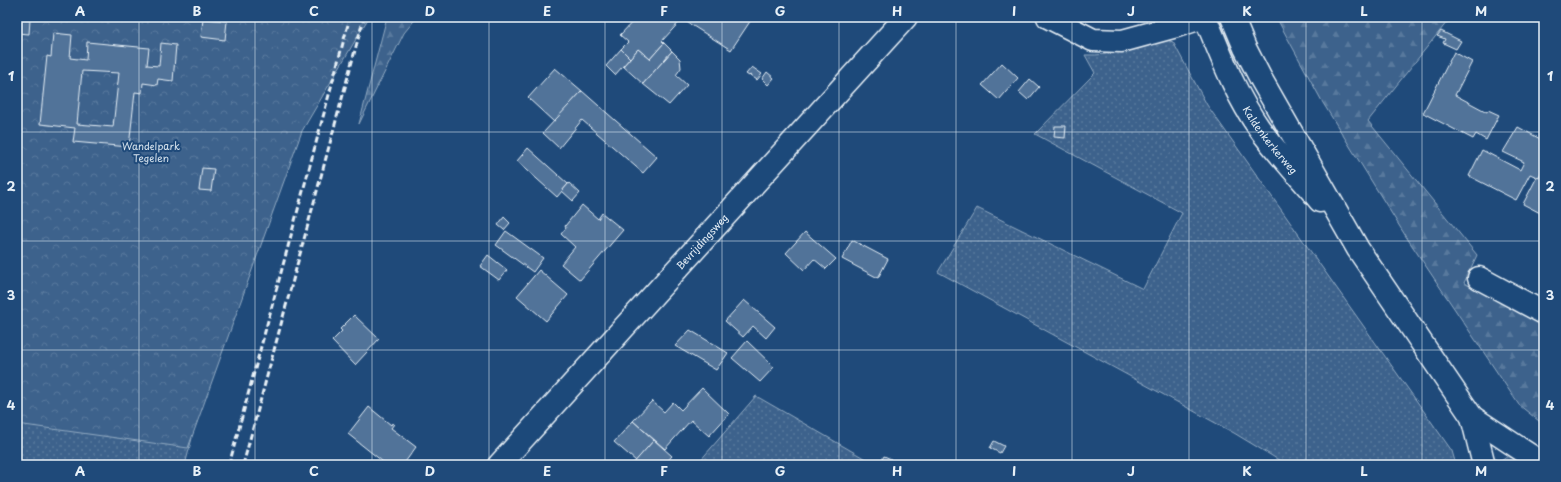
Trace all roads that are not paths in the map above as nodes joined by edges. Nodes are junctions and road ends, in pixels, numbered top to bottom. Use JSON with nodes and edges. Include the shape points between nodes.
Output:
{"nodes":[{"id":1,"x":906,"y":17,"type":"edge"},
{"id":2,"x":1054,"y":17,"type":"edge"},
{"id":3,"x":1204,"y":17,"type":"edge"},
{"id":4,"x":1232,"y":17,"type":"edge"},
{"id":5,"x":1358,"y":249,"type":"junction"},
{"id":6,"x":1479,"y":278,"type":"dead end"},
{"id":7,"x":1544,"y":313,"type":"edge"},
{"id":8,"x":1472,"y":417,"type":"junction"},
{"id":9,"x":1544,"y":462,"type":"edge"},
{"id":10,"x":499,"y":465,"type":"edge"},
{"id":11,"x":1484,"y":465,"type":"edge"}],
"edges":[{"from":1,"to":10,"type":"main road","name":"Bevrijdingsweg"},
{"from":2,"to":3,"type":"main road","via":[[1093,40],[1122,41]]},
{"from":3,"to":5,"type":"main road","name":"Kaldenkerkerweg","via":[[1227,69],[1259,128]]},
{"from":4,"to":5,"type":"main road","name":"Kaldenkerkerweg","via":[[1261,79]]},
{"from":5,"to":8,"type":"main road","name":"Kaldenkerkerweg"},
{"from":6,"to":7,"type":"main road"},
{"from":8,"to":9,"type":"main road","name":"Kaldenkerkerweg"},
{"from":8,"to":11,"type":"main road","name":"Kaldenkerkerweg"}]}
